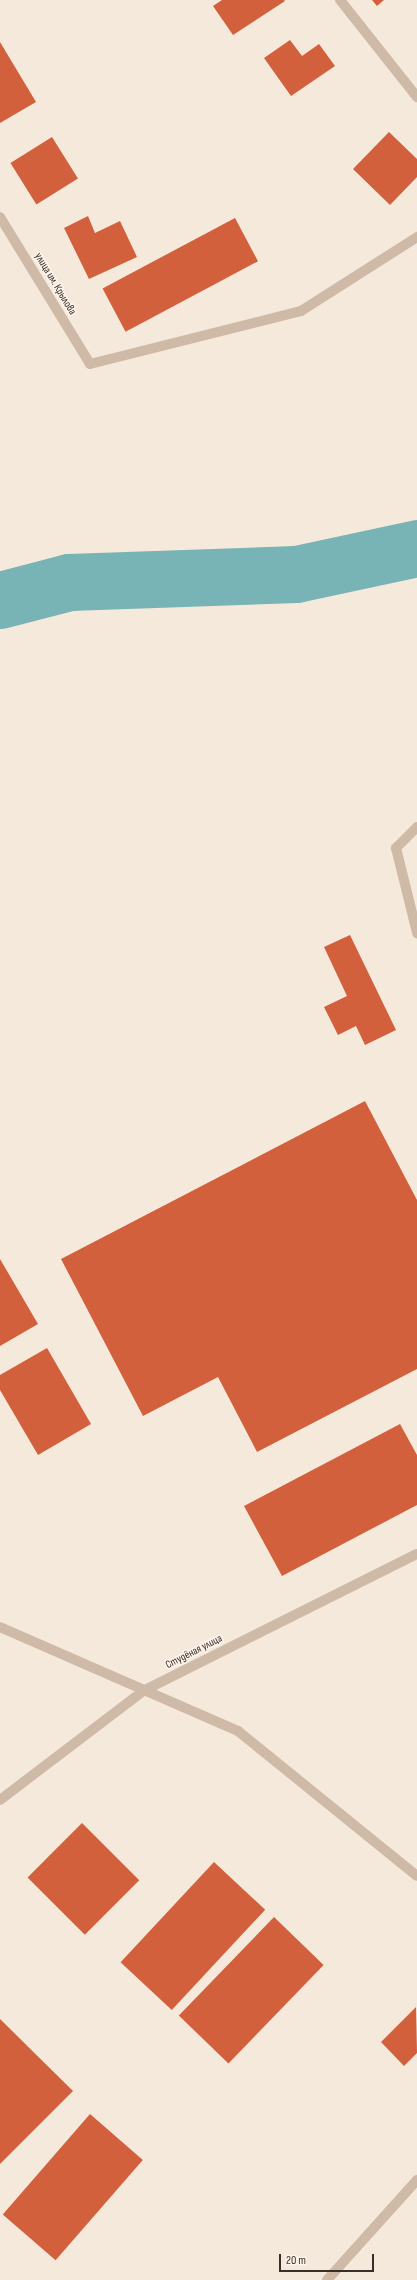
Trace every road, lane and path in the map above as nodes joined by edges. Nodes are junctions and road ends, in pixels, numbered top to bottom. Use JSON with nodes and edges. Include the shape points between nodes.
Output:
{"nodes":[{"id":1,"x":340,"y":0,"type":"edge"},
{"id":2,"x":417,"y":97,"type":"edge"},
{"id":3,"x":0,"y":217,"type":"edge"},
{"id":4,"x":417,"y":237,"type":"edge"},
{"id":5,"x":417,"y":827,"type":"edge"},
{"id":6,"x":417,"y":933,"type":"edge"},
{"id":7,"x":417,"y":1554,"type":"edge"},
{"id":8,"x":0,"y":1626,"type":"edge"},
{"id":9,"x":142,"y":1691,"type":"junction"},
{"id":10,"x":0,"y":1800,"type":"edge"},
{"id":11,"x":417,"y":1876,"type":"edge"},
{"id":12,"x":417,"y":2180,"type":"edge"},
{"id":13,"x":327,"y":2280,"type":"edge"}],
"edges":[{"from":1,"to":2,"type":"street"},
{"from":3,"to":4,"type":"street","name":"улица им. Крылова","via":[[90,364],[301,311]]},
{"from":5,"to":6,"type":"street","via":[[396,848]]},
{"from":7,"to":9,"type":"street","name":"Студёная улица"},
{"from":8,"to":9,"type":"street"},
{"from":9,"to":10,"type":"street","name":"Студёная улица"},
{"from":9,"to":11,"type":"street","via":[[238,1731]]},
{"from":12,"to":13,"type":"street"}]}
